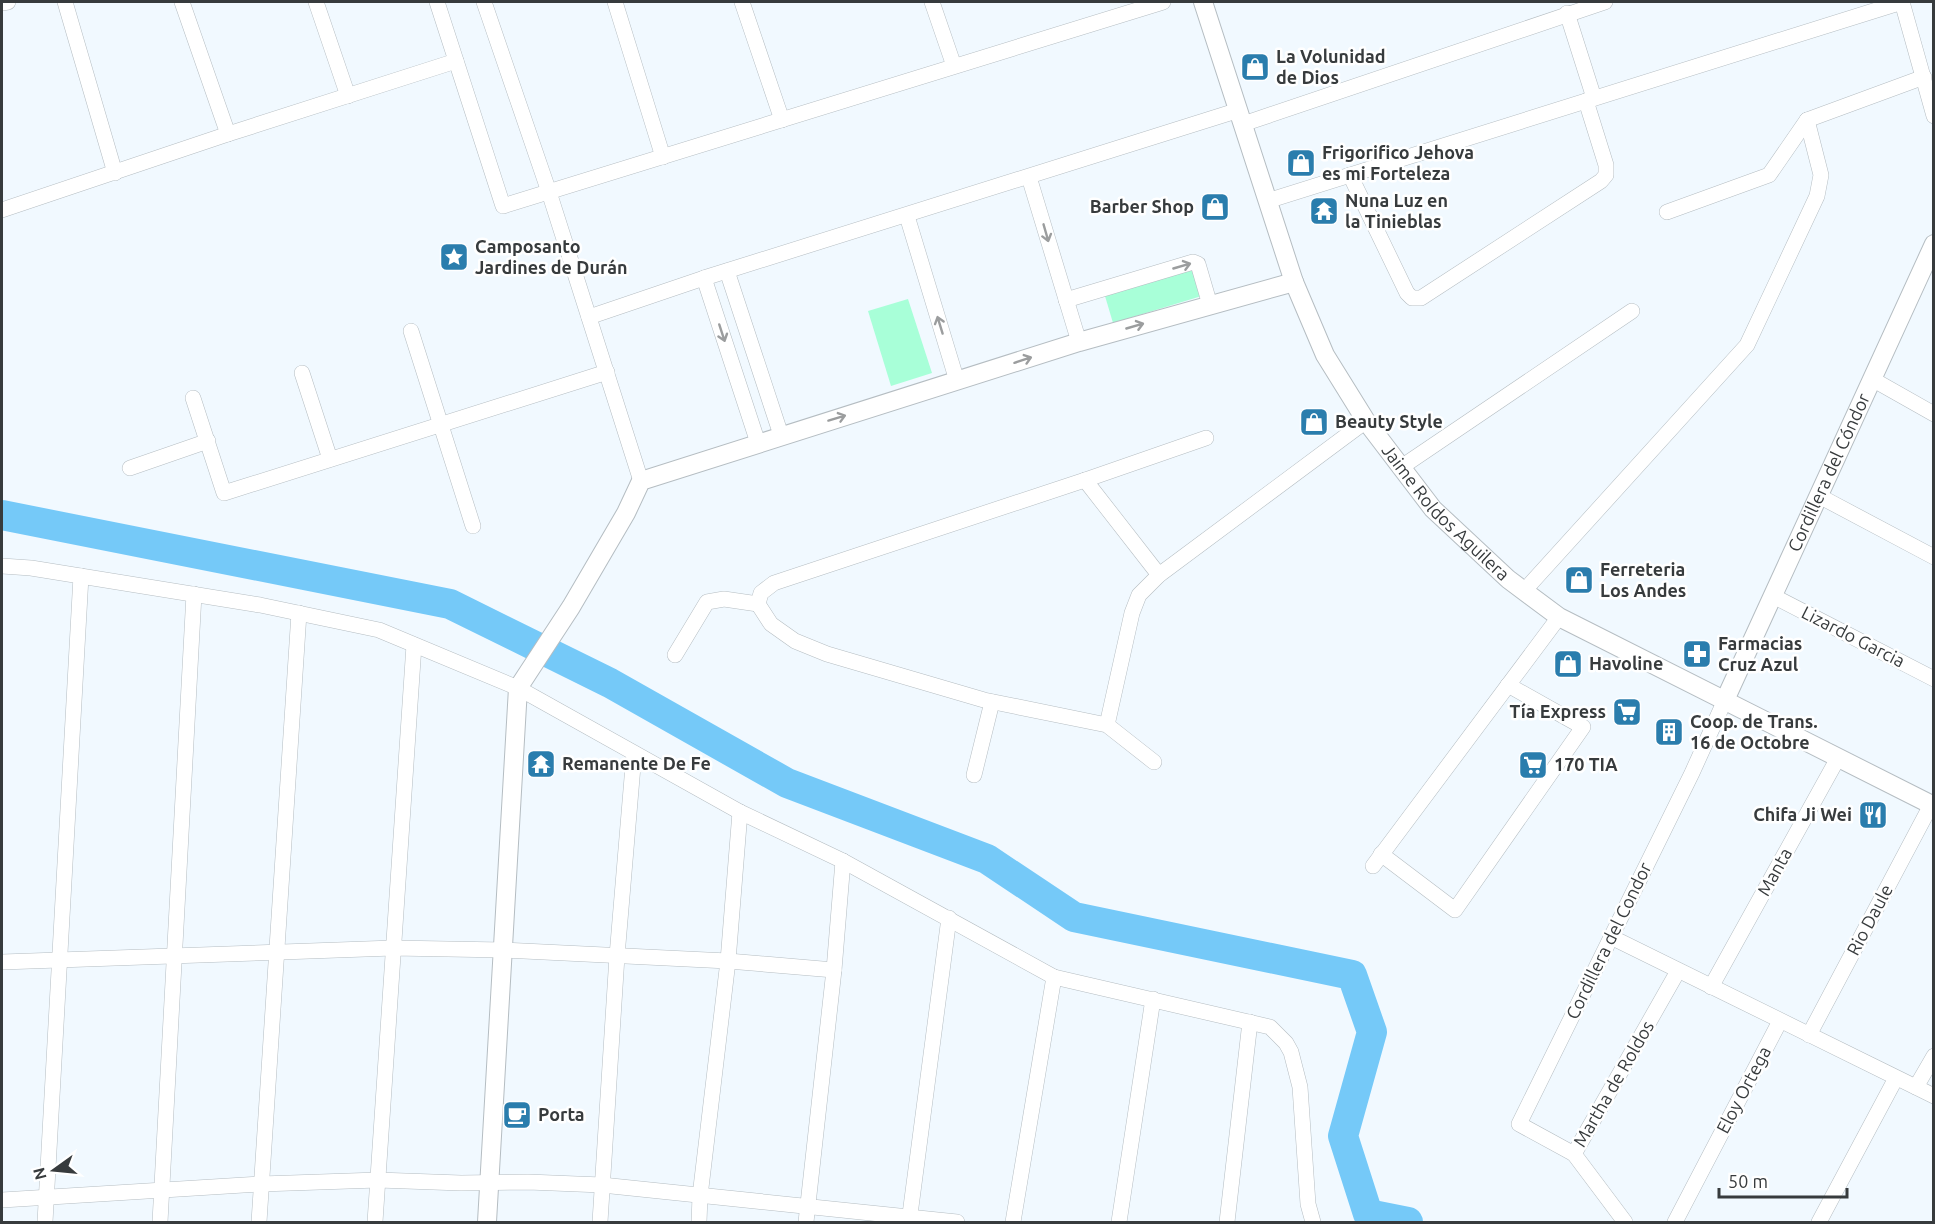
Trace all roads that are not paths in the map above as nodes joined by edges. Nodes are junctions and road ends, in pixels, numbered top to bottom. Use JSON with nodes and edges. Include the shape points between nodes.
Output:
{"nodes":[{"id":1,"x":8,"y":2,"type":"edge"},
{"id":2,"x":65,"y":2,"type":"edge"},
{"id":3,"x":182,"y":2,"type":"edge"},
{"id":4,"x":316,"y":2,"type":"edge"},
{"id":5,"x":437,"y":2,"type":"edge"},
{"id":6,"x":484,"y":2,"type":"edge"},
{"id":7,"x":615,"y":2,"type":"edge"},
{"id":8,"x":742,"y":2,"type":"edge"},
{"id":9,"x":932,"y":2,"type":"edge"},
{"id":10,"x":1163,"y":2,"type":"edge"},
{"id":11,"x":1203,"y":2,"type":"edge"},
{"id":12,"x":1605,"y":2,"type":"edge"},
{"id":13,"x":1902,"y":2,"type":"edge"},
{"id":14,"x":2,"y":3,"type":"edge"},
{"id":15,"x":1567,"y":13,"type":"junction"},
{"id":16,"x":456,"y":61,"type":"junction"},
{"id":17,"x":954,"y":66,"type":"junction"},
{"id":18,"x":1923,"y":77,"type":"junction"},
{"id":19,"x":348,"y":96,"type":"junction"},
{"id":20,"x":1590,"y":100,"type":"junction"},
{"id":21,"x":1934,"y":116,"type":"edge"},
{"id":22,"x":1241,"y":117,"type":"junction"},
{"id":23,"x":782,"y":120,"type":"junction"},
{"id":24,"x":1807,"y":120,"type":"junction"},
{"id":25,"x":228,"y":134,"type":"junction"},
{"id":26,"x":663,"y":157,"type":"junction"},
{"id":27,"x":115,"y":173,"type":"junction"},
{"id":28,"x":1350,"y":175,"type":"junction"},
{"id":29,"x":1029,"y":177,"type":"junction"},
{"id":30,"x":549,"y":192,"type":"junction"},
{"id":31,"x":1267,"y":201,"type":"junction"},
{"id":32,"x":2,"y":210,"type":"edge"},
{"id":33,"x":1667,"y":212,"type":"dead end"},
{"id":34,"x":906,"y":216,"type":"junction"},
{"id":35,"x":1934,"y":244,"type":"edge"},
{"id":36,"x":727,"y":271,"type":"junction"},
{"id":37,"x":1928,"y":273,"type":"edge"},
{"id":38,"x":704,"y":278,"type":"junction"},
{"id":39,"x":1294,"y":282,"type":"junction"},
{"id":40,"x":1066,"y":300,"type":"junction"},
{"id":41,"x":1210,"y":305,"type":"junction"},
{"id":42,"x":1632,"y":311,"type":"dead end"},
{"id":43,"x":589,"y":316,"type":"junction"},
{"id":44,"x":411,"y":331,"type":"dead end"},
{"id":45,"x":1079,"y":342,"type":"junction"},
{"id":46,"x":607,"y":372,"type":"junction"},
{"id":47,"x":302,"y":373,"type":"dead end"},
{"id":48,"x":1872,"y":379,"type":"junction"},
{"id":49,"x":957,"y":381,"type":"junction"},
{"id":50,"x":194,"y":398,"type":"dead end"},
{"id":51,"x":1934,"y":414,"type":"edge"},
{"id":52,"x":1365,"y":421,"type":"junction"},
{"id":53,"x":441,"y":424,"type":"junction"},
{"id":54,"x":781,"y":435,"type":"junction"},
{"id":55,"x":1206,"y":438,"type":"dead end"},
{"id":56,"x":208,"y":441,"type":"junction"},
{"id":57,"x":758,"y":442,"type":"junction"},
{"id":58,"x":330,"y":459,"type":"junction"},
{"id":59,"x":130,"y":468,"type":"dead end"},
{"id":60,"x":1400,"y":468,"type":"junction"},
{"id":61,"x":1085,"y":480,"type":"junction"},
{"id":62,"x":641,"y":481,"type":"junction"},
{"id":63,"x":1819,"y":496,"type":"junction"},
{"id":64,"x":472,"y":526,"type":"dead end"},
{"id":65,"x":1934,"y":557,"type":"edge"},
{"id":66,"x":2,"y":566,"type":"edge"},
{"id":67,"x":1159,"y":575,"type":"junction"},
{"id":68,"x":81,"y":576,"type":"junction"},
{"id":69,"x":1524,"y":591,"type":"junction"},
{"id":70,"x":194,"y":594,"type":"junction"},
{"id":71,"x":1773,"y":596,"type":"junction"},
{"id":72,"x":758,"y":604,"type":"junction"},
{"id":73,"x":299,"y":613,"type":"junction"},
{"id":74,"x":1559,"y":617,"type":"junction"},
{"id":75,"x":414,"y":645,"type":"junction"},
{"id":76,"x":675,"y":655,"type":"dead end"},
{"id":77,"x":1934,"y":679,"type":"edge"},
{"id":78,"x":520,"y":683,"type":"junction"},
{"id":79,"x":1508,"y":685,"type":"junction"},
{"id":80,"x":1725,"y":700,"type":"junction"},
{"id":81,"x":992,"y":702,"type":"junction"},
{"id":82,"x":1107,"y":724,"type":"junction"},
{"id":83,"x":634,"y":754,"type":"junction"},
{"id":84,"x":1838,"y":758,"type":"junction"},
{"id":85,"x":1154,"y":762,"type":"dead end"},
{"id":86,"x":974,"y":775,"type":"dead end"},
{"id":87,"x":1932,"y":806,"type":"edge"},
{"id":88,"x":740,"y":812,"type":"junction"},
{"id":89,"x":843,"y":861,"type":"junction"},
{"id":90,"x":949,"y":918,"type":"junction"},
{"id":91,"x":1611,"y":937,"type":"junction"},
{"id":92,"x":393,"y":948,"type":"junction"},
{"id":93,"x":504,"y":950,"type":"junction"},
{"id":94,"x":277,"y":952,"type":"junction"},
{"id":95,"x":174,"y":956,"type":"junction"},
{"id":96,"x":617,"y":956,"type":"junction"},
{"id":97,"x":59,"y":960,"type":"junction"},
{"id":98,"x":728,"y":961,"type":"junction"},
{"id":99,"x":2,"y":962,"type":"edge"},
{"id":100,"x":834,"y":970,"type":"junction"},
{"id":101,"x":1678,"y":970,"type":"junction"},
{"id":102,"x":1054,"y":977,"type":"junction"},
{"id":103,"x":1711,"y":987,"type":"junction"},
{"id":104,"x":1153,"y":999,"type":"junction"},
{"id":105,"x":1780,"y":1021,"type":"junction"},
{"id":106,"x":1250,"y":1022,"type":"junction"},
{"id":107,"x":1809,"y":1035,"type":"junction"},
{"id":108,"x":1934,"y":1056,"type":"edge"},
{"id":109,"x":1896,"y":1078,"type":"junction"},
{"id":110,"x":1916,"y":1087,"type":"junction"},
{"id":111,"x":1934,"y":1096,"type":"edge"},
{"id":112,"x":1574,"y":1154,"type":"junction"},
{"id":113,"x":378,"y":1180,"type":"junction"},
{"id":114,"x":489,"y":1181,"type":"junction"},
{"id":115,"x":261,"y":1184,"type":"junction"},
{"id":116,"x":602,"y":1185,"type":"junction"},
{"id":117,"x":162,"y":1190,"type":"junction"},
{"id":118,"x":700,"y":1196,"type":"junction"},
{"id":119,"x":46,"y":1197,"type":"junction"},
{"id":120,"x":2,"y":1200,"type":"edge"},
{"id":121,"x":807,"y":1206,"type":"junction"},
{"id":122,"x":909,"y":1220,"type":"edge"},
{"id":123,"x":45,"y":1222,"type":"edge"},
{"id":124,"x":160,"y":1222,"type":"edge"},
{"id":125,"x":259,"y":1222,"type":"edge"},
{"id":126,"x":375,"y":1222,"type":"edge"},
{"id":127,"x":487,"y":1222,"type":"edge"},
{"id":128,"x":600,"y":1222,"type":"edge"},
{"id":129,"x":699,"y":1222,"type":"edge"},
{"id":130,"x":806,"y":1222,"type":"edge"},
{"id":131,"x":957,"y":1222,"type":"edge"},
{"id":132,"x":1013,"y":1222,"type":"edge"},
{"id":133,"x":1119,"y":1222,"type":"edge"},
{"id":134,"x":1227,"y":1222,"type":"edge"},
{"id":135,"x":1313,"y":1222,"type":"edge"},
{"id":136,"x":1625,"y":1222,"type":"edge"},
{"id":137,"x":1675,"y":1222,"type":"edge"},
{"id":138,"x":1819,"y":1222,"type":"edge"}],
"edges":[{"from":1,"to":14,"type":"street"},
{"from":2,"to":27,"type":"street"},
{"from":3,"to":25,"type":"street"},
{"from":4,"to":19,"type":"street"},
{"from":5,"to":16,"type":"street"},
{"from":6,"to":30,"type":"street"},
{"from":7,"to":26,"type":"street"},
{"from":8,"to":23,"type":"street"},
{"from":9,"to":17,"type":"street"},
{"from":10,"to":17,"type":"street"},
{"from":11,"to":22,"type":"street","name":"Jaime Roldos Aguilera"},
{"from":12,"to":15,"type":"street"},
{"from":13,"to":18,"type":"street"},
{"from":13,"to":20,"type":"street"},
{"from":15,"to":20,"type":"street"},
{"from":15,"to":22,"type":"street"},
{"from":16,"to":19,"type":"street"},
{"from":16,"to":30,"type":"street","via":[[503,206]]},
{"from":17,"to":23,"type":"street"},
{"from":18,"to":21,"type":"street"},
{"from":18,"to":24,"type":"street"},
{"from":19,"to":25,"type":"street"},
{"from":20,"to":28,"type":"street"},
{"from":20,"to":28,"type":"street","via":[[1606,165],[1601,181],[1416,300],[1407,293]]},
{"from":22,"to":29,"type":"street"},
{"from":22,"to":31,"type":"street","name":"Jaime Roldos Aguilera"},
{"from":23,"to":26,"type":"street"},
{"from":24,"to":33,"type":"street","via":[[1769,175]]},
{"from":24,"to":69,"type":"street","via":[[1821,175],[1817,196],[1747,345]]},
{"from":25,"to":27,"type":"street"},
{"from":26,"to":30,"type":"street"},
{"from":27,"to":32,"type":"street"},
{"from":28,"to":31,"type":"street"},
{"from":29,"to":34,"type":"street"},
{"from":29,"to":40,"type":"street","one_way":true},
{"from":30,"to":43,"type":"street"},
{"from":31,"to":39,"type":"street","name":"Jaime Roldos Aguilera"},
{"from":34,"to":36,"type":"street"},
{"from":49,"to":34,"type":"street","one_way":true},
{"from":35,"to":37,"type":"street","name":"Cordillera del Cóndor"},
{"from":36,"to":38,"type":"street"},
{"from":36,"to":54,"type":"street"},
{"from":37,"to":48,"type":"street","name":"Cordillera del Cóndor"},
{"from":38,"to":43,"type":"street"},
{"from":38,"to":57,"type":"street","one_way":true},
{"from":39,"to":41,"type":"street"},
{"from":39,"to":52,"type":"street","name":"Jaime Roldos Aguilera","via":[[1325,355]]},
{"from":40,"to":41,"type":"street","one_way":true,"via":[[1193,262],[1198,264]]},
{"from":40,"to":45,"type":"street"},
{"from":45,"to":41,"type":"street","one_way":true},
{"from":42,"to":60,"type":"street"},
{"from":43,"to":46,"type":"street"},
{"from":44,"to":53,"type":"street"},
{"from":49,"to":45,"type":"street","one_way":true},
{"from":46,"to":53,"type":"street"},
{"from":46,"to":62,"type":"street"},
{"from":47,"to":58,"type":"street"},
{"from":48,"to":51,"type":"street"},
{"from":48,"to":63,"type":"street","name":"Cordillera del Cóndor"},
{"from":54,"to":49,"type":"street","one_way":true},
{"from":50,"to":56,"type":"street"},
{"from":52,"to":60,"type":"street","name":"Jaime Roldos Aguilera"},
{"from":52,"to":67,"type":"street"},
{"from":53,"to":58,"type":"street"},
{"from":53,"to":64,"type":"street"},
{"from":54,"to":57,"type":"street"},
{"from":55,"to":61,"type":"street"},
{"from":56,"to":58,"type":"street","via":[[225,493]]},
{"from":56,"to":59,"type":"street"},
{"from":57,"to":62,"type":"street"},
{"from":60,"to":69,"type":"street","name":"Jaime Roldos Aguilera","via":[[1433,509]]},
{"from":61,"to":67,"type":"street"},
{"from":61,"to":72,"type":"street","via":[[774,583],[761,593]]},
{"from":62,"to":78,"type":"street","via":[[627,513],[571,607]]},
{"from":63,"to":65,"type":"street"},
{"from":63,"to":71,"type":"street","name":"Cordillera del Cóndor"},
{"from":66,"to":68,"type":"street"},
{"from":67,"to":82,"type":"street","via":[[1139,595],[1131,613]]},
{"from":68,"to":70,"type":"street"},
{"from":68,"to":97,"type":"street"},
{"from":69,"to":74,"type":"street","name":"Jaime Roldos Aguilera"},
{"from":70,"to":73,"type":"street"},
{"from":70,"to":95,"type":"street"},
{"from":71,"to":77,"type":"street","name":"Lizardo Garcia"},
{"from":71,"to":80,"type":"street","name":"Cordillera del Cóndor"},
{"from":72,"to":76,"type":"street","via":[[724,599],[706,602]]},
{"from":72,"to":81,"type":"street","via":[[771,624],[795,641]]},
{"from":73,"to":75,"type":"street","via":[[379,630]]},
{"from":73,"to":94,"type":"street"},
{"from":74,"to":79,"type":"street"},
{"from":74,"to":80,"type":"street","name":"Jaime Roldos Aguilera"},
{"from":75,"to":78,"type":"street"},
{"from":75,"to":92,"type":"street"},
{"from":78,"to":83,"type":"street"},
{"from":78,"to":93,"type":"street"},
{"from":79,"to":79,"type":"street","via":[[1377,860],[1455,909],[1583,727]]},
{"from":80,"to":84,"type":"street","name":"Jaime Roldos Aguilera"},
{"from":80,"to":91,"type":"street","name":"Cordillera del Condor"},
{"from":81,"to":82,"type":"street"},
{"from":81,"to":86,"type":"street"},
{"from":82,"to":85,"type":"street"},
{"from":83,"to":88,"type":"street"},
{"from":83,"to":96,"type":"street"},
{"from":84,"to":87,"type":"street","name":"Jaime Roldos Aguilera"},
{"from":84,"to":103,"type":"street","name":"Manta"},
{"from":87,"to":107,"type":"street","name":"Rio Daule"},
{"from":88,"to":89,"type":"street"},
{"from":88,"to":98,"type":"street"},
{"from":89,"to":90,"type":"street"},
{"from":89,"to":100,"type":"street"},
{"from":90,"to":102,"type":"street"},
{"from":90,"to":122,"type":"street"},
{"from":91,"to":101,"type":"street"},
{"from":91,"to":112,"type":"street","name":"Cordillera del Condor","via":[[1519,1124]]},
{"from":92,"to":93,"type":"street"},
{"from":92,"to":94,"type":"street"},
{"from":92,"to":113,"type":"street"},
{"from":93,"to":96,"type":"street"},
{"from":93,"to":114,"type":"street"},
{"from":94,"to":95,"type":"street"},
{"from":94,"to":115,"type":"street"},
{"from":95,"to":97,"type":"street"},
{"from":95,"to":117,"type":"street"},
{"from":96,"to":98,"type":"street"},
{"from":96,"to":116,"type":"street"},
{"from":97,"to":99,"type":"street"},
{"from":97,"to":119,"type":"street"},
{"from":98,"to":100,"type":"street"},
{"from":98,"to":118,"type":"street"},
{"from":100,"to":121,"type":"street"},
{"from":101,"to":103,"type":"street"},
{"from":101,"to":112,"type":"street","name":"Martha de Roldos"},
{"from":102,"to":104,"type":"street"},
{"from":102,"to":132,"type":"street"},
{"from":103,"to":105,"type":"street"},
{"from":104,"to":106,"type":"street"},
{"from":104,"to":133,"type":"street"},
{"from":105,"to":107,"type":"street"},
{"from":105,"to":137,"type":"street","name":"Eloy Ortega"},
{"from":106,"to":134,"type":"street"},
{"from":106,"to":135,"type":"street","via":[[1270,1027],[1279,1034],[1294,1061]]},
{"from":107,"to":109,"type":"street"},
{"from":108,"to":110,"type":"street"},
{"from":109,"to":110,"type":"street"},
{"from":109,"to":138,"type":"street"},
{"from":110,"to":111,"type":"street"},
{"from":112,"to":136,"type":"street","name":"Martha de Roldos"},
{"from":113,"to":114,"type":"street"},
{"from":113,"to":115,"type":"street"},
{"from":113,"to":126,"type":"street"},
{"from":114,"to":116,"type":"street"},
{"from":114,"to":127,"type":"street"},
{"from":115,"to":117,"type":"street"},
{"from":115,"to":125,"type":"street"},
{"from":116,"to":118,"type":"street"},
{"from":116,"to":128,"type":"street"},
{"from":117,"to":119,"type":"street"},
{"from":117,"to":124,"type":"street"},
{"from":118,"to":121,"type":"street"},
{"from":118,"to":129,"type":"street"},
{"from":119,"to":120,"type":"street"},
{"from":119,"to":123,"type":"street"},
{"from":121,"to":122,"type":"street"},
{"from":121,"to":130,"type":"street"},
{"from":122,"to":131,"type":"street"}]}
